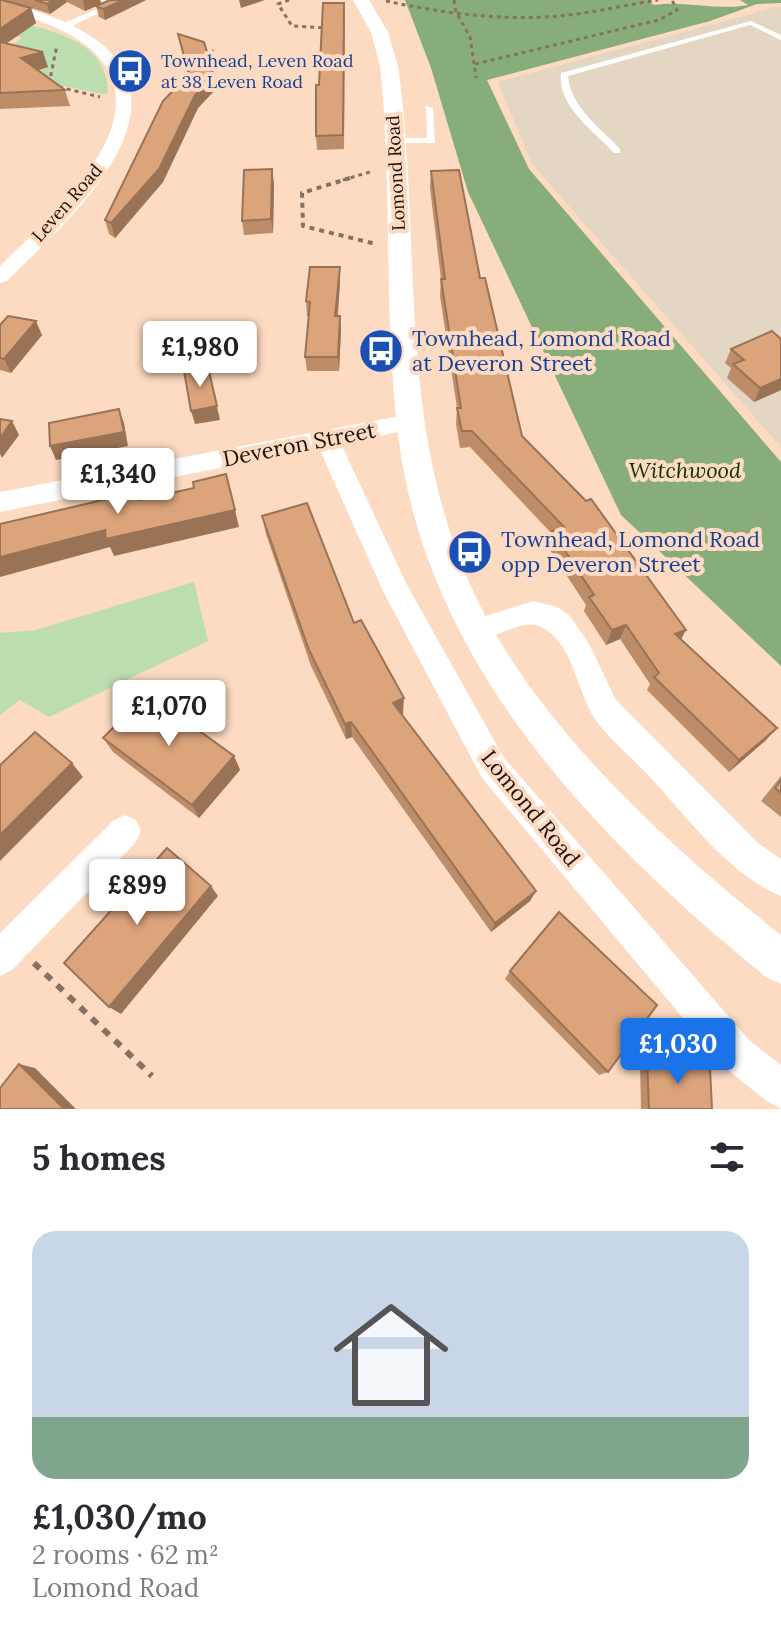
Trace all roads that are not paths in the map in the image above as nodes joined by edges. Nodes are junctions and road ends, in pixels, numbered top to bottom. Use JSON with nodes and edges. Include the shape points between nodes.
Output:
{"nodes":[{"id":1,"x":103,"y":0,"type":"edge"},
{"id":2,"x":361,"y":0,"type":"edge"},
{"id":3,"x":0,"y":6,"type":"edge"},
{"id":4,"x":62,"y":25,"type":"junction"},
{"id":5,"x":781,"y":38,"type":"edge"},
{"id":6,"x":429,"y":108,"type":"dead end"},
{"id":7,"x":617,"y":151,"type":"dead end"},
{"id":8,"x":395,"y":152,"type":"junction"},
{"id":9,"x":0,"y":277,"type":"edge"},
{"id":10,"x":410,"y":422,"type":"junction"},
{"id":11,"x":326,"y":438,"type":"junction"},
{"id":12,"x":0,"y":502,"type":"edge"},
{"id":13,"x":479,"y":629,"type":"junction"},
{"id":14,"x":125,"y":831,"type":"dead end"},
{"id":15,"x":781,"y":879,"type":"edge"},
{"id":16,"x":7,"y":951,"type":"edge"},
{"id":17,"x":781,"y":962,"type":"edge"},
{"id":18,"x":781,"y":1089,"type":"edge"}],
"edges":[{"from":1,"to":4,"type":"lane","via":[[114,4]]},
{"from":2,"to":8,"type":"street","name":"Lomond Road","via":[[388,52]]},
{"from":3,"to":4,"type":"street","name":"Leven Road"},
{"from":4,"to":9,"type":"street","name":"Leven Road","via":[[114,60],[125,95],[120,131],[100,169]]},
{"from":5,"to":7,"type":"lane","via":[[751,23],[564,75],[569,99]]},
{"from":6,"to":8,"type":"lane","via":[[432,141]]},
{"from":8,"to":10,"type":"street","name":"Lomond Road"},
{"from":10,"to":11,"type":"street","name":"Deveron Street"},
{"from":10,"to":13,"type":"street","name":"Lomond Road","via":[[425,501],[453,581]]},
{"from":11,"to":12,"type":"street","name":"Deveron Street"},
{"from":11,"to":18,"type":"street","name":"Lomond Road","via":[[396,591],[493,768],[737,1054]]},
{"from":13,"to":15,"type":"street","via":[[534,613],[556,618],[569,633],[606,710],[746,855]]},
{"from":13,"to":17,"type":"street","name":"Lomond Road","via":[[504,679],[617,819],[713,910]]},
{"from":14,"to":16,"type":"street"}]}
